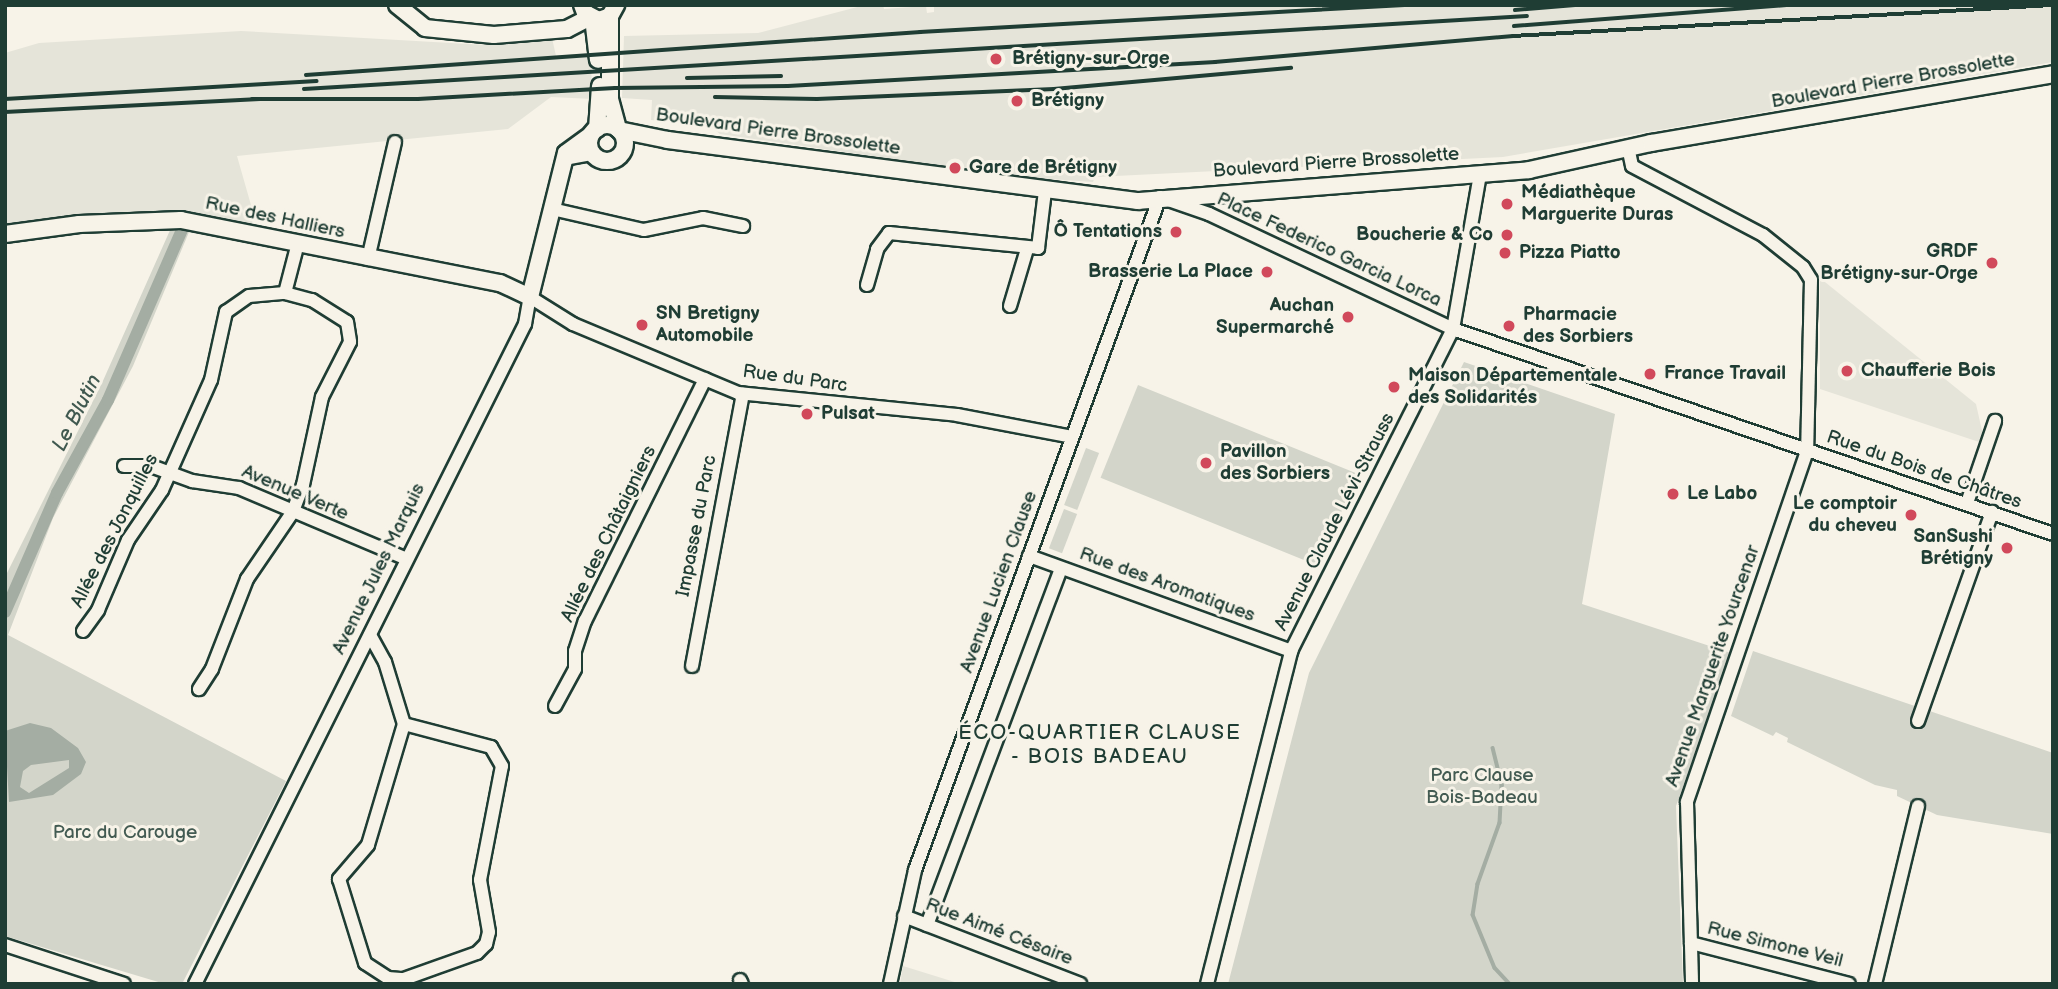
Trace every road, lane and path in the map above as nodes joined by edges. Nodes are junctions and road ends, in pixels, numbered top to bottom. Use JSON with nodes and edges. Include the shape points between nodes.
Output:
{"nodes":[{"id":1,"x":397,"y":5,"type":"edge"},
{"id":2,"x":613,"y":10,"type":"edge"},
{"id":3,"x":587,"y":12,"type":"edge"},
{"id":4,"x":2053,"y":74,"type":"edge"},
{"id":5,"x":618,"y":130,"type":"junction"},
{"id":6,"x":594,"y":132,"type":"junction"},
{"id":7,"x":395,"y":142,"type":"dead end"},
{"id":8,"x":1628,"y":147,"type":"junction"},
{"id":9,"x":593,"y":154,"type":"junction"},
{"id":10,"x":564,"y":159,"type":"junction"},
{"id":11,"x":1480,"y":174,"type":"junction"},
{"id":12,"x":1045,"y":191,"type":"junction"},
{"id":13,"x":1160,"y":197,"type":"junction"},
{"id":14,"x":552,"y":209,"type":"junction"},
{"id":15,"x":743,"y":226,"type":"dead end"},
{"id":16,"x":5,"y":234,"type":"edge"},
{"id":17,"x":298,"y":243,"type":"junction"},
{"id":18,"x":1027,"y":249,"type":"junction"},
{"id":19,"x":368,"y":259,"type":"junction"},
{"id":20,"x":867,"y":285,"type":"dead end"},
{"id":21,"x":285,"y":293,"type":"junction"},
{"id":22,"x":530,"y":298,"type":"junction"},
{"id":23,"x":1010,"y":306,"type":"dead end"},
{"id":24,"x":1453,"y":329,"type":"junction"},
{"id":25,"x":705,"y":379,"type":"junction"},
{"id":26,"x":743,"y":394,"type":"junction"},
{"id":27,"x":1995,"y":421,"type":"dead end"},
{"id":28,"x":1072,"y":437,"type":"junction"},
{"id":29,"x":1807,"y":451,"type":"junction"},
{"id":30,"x":124,"y":466,"type":"dead end"},
{"id":31,"x":169,"y":471,"type":"junction"},
{"id":32,"x":1967,"y":503,"type":"junction"},
{"id":33,"x":1992,"y":512,"type":"junction"},
{"id":34,"x":292,"y":513,"type":"junction"},
{"id":35,"x":2053,"y":534,"type":"edge"},
{"id":36,"x":1029,"y":556,"type":"junction"},
{"id":37,"x":407,"y":559,"type":"junction"},
{"id":38,"x":1061,"y":568,"type":"junction"},
{"id":39,"x":83,"y":631,"type":"dead end"},
{"id":40,"x":370,"y":635,"type":"junction"},
{"id":41,"x":1291,"y":651,"type":"junction"},
{"id":42,"x":692,"y":666,"type":"dead end"},
{"id":43,"x":199,"y":689,"type":"dead end"},
{"id":44,"x":555,"y":706,"type":"dead end"},
{"id":45,"x":1919,"y":721,"type":"dead end"},
{"id":46,"x":404,"y":724,"type":"junction"},
{"id":47,"x":1918,"y":806,"type":"dead end"},
{"id":48,"x":904,"y":916,"type":"junction"},
{"id":49,"x":927,"y":925,"type":"junction"},
{"id":50,"x":1691,"y":943,"type":"junction"},
{"id":51,"x":5,"y":945,"type":"edge"},
{"id":52,"x":1831,"y":981,"type":"edge"},
{"id":53,"x":117,"y":983,"type":"edge"},
{"id":54,"x":195,"y":984,"type":"edge"},
{"id":55,"x":890,"y":984,"type":"edge"},
{"id":56,"x":1080,"y":984,"type":"edge"},
{"id":57,"x":1207,"y":984,"type":"edge"},
{"id":58,"x":1692,"y":984,"type":"edge"},
{"id":59,"x":1849,"y":984,"type":"edge"},
{"id":60,"x":1875,"y":984,"type":"edge"}],
"edges":[{"from":1,"to":3,"type":"main road","via":[[425,28],[494,35],[555,29]]},
{"from":2,"to":3,"type":"main road"},
{"from":2,"to":5,"type":"main road","via":[[610,99]]},
{"from":3,"to":6,"type":"main road","via":[[600,101]]},
{"from":4,"to":8,"type":"main road","name":"Boulevard Pierre Brossolette"},
{"from":5,"to":6,"type":"main road","via":[[607,125]]},
{"from":5,"to":9,"type":"main road","via":[[625,142],[621,155],[603,161]]},
{"from":5,"to":12,"type":"main road","name":"Boulevard Pierre Brossolette"},
{"from":6,"to":9,"type":"main road"},
{"from":6,"to":10,"type":"main road","via":[[572,145]]},
{"from":7,"to":19,"type":"street"},
{"from":8,"to":11,"type":"main road","name":"Boulevard Pierre Brossolette","via":[[1529,170]]},
{"from":8,"to":29,"type":"street","name":"Rue du Bois de Châtres","via":[[1632,166],[1763,235],[1803,267],[1811,280]]},
{"from":9,"to":10,"type":"street"},
{"from":10,"to":14,"type":"main road","name":"Avenue Jules Marquis"},
{"from":11,"to":13,"type":"main road","name":"Boulevard Pierre Brossolette"},
{"from":11,"to":24,"type":"street","name":"Place Federico Garcia Lorca"},
{"from":12,"to":13,"type":"main road","name":"Boulevard Pierre Brossolette","via":[[1065,189],[1138,201]]},
{"from":12,"to":18,"type":"street","via":[[1040,244]]},
{"from":13,"to":24,"type":"street","name":"Place Federico Garcia Lorca","via":[[1209,214]]},
{"from":13,"to":28,"type":"street","name":"Avenue Lucien Clause"},
{"from":14,"to":15,"type":"street","via":[[644,230],[703,218]]},
{"from":14,"to":22,"type":"main road","name":"Avenue Jules Marquis"},
{"from":16,"to":17,"type":"main road","name":"Rue des Halliers","via":[[79,224],[181,220]]},
{"from":17,"to":19,"type":"main road","name":"Rue des Halliers"},
{"from":17,"to":21,"type":"street"},
{"from":18,"to":20,"type":"street","via":[[889,233],[877,250]]},
{"from":18,"to":23,"type":"street"},
{"from":19,"to":22,"type":"main road","name":"Rue des Halliers","via":[[500,283]]},
{"from":21,"to":31,"type":"street","name":"Allée des Jonquilles","via":[[249,296],[226,312],[211,380]]},
{"from":21,"to":34,"type":"street","via":[[312,300],[341,317],[351,334],[323,397]]},
{"from":22,"to":25,"type":"street","name":"Rue du Parc","via":[[573,324]]},
{"from":22,"to":37,"type":"street","name":"Avenue Jules Marquis","via":[[525,324]]},
{"from":24,"to":29,"type":"street"},
{"from":24,"to":41,"type":"street","name":"Avenue Claude Lévi-Strauss"},
{"from":25,"to":26,"type":"street","name":"Rue du Parc"},
{"from":25,"to":44,"type":"street","name":"Allée des Châtaigniers","via":[[585,621],[575,651],[575,669]]},
{"from":26,"to":28,"type":"street","name":"Rue du Parc","via":[[957,415]]},
{"from":26,"to":42,"type":"street","name":"Impasse du Parc"},
{"from":27,"to":32,"type":"street"},
{"from":28,"to":36,"type":"street","name":"Avenue Lucien Clause"},
{"from":29,"to":32,"type":"street","name":"Rue du Bois de Châtres"},
{"from":29,"to":50,"type":"street","name":"Avenue Marguerite Yourcenar","via":[[1687,802]]},
{"from":30,"to":31,"type":"street","name":"Avenue Verte","via":[[140,464]]},
{"from":31,"to":34,"type":"street","name":"Avenue Verte","via":[[192,481],[239,488]]},
{"from":31,"to":39,"type":"street","name":"Allée des Jonquilles"},
{"from":32,"to":33,"type":"street","name":"Rue du Bois de Châtres"},
{"from":33,"to":35,"type":"street","name":"Rue du Bois de Châtres"},
{"from":33,"to":45,"type":"street"},
{"from":34,"to":37,"type":"street","name":"Avenue Verte"},
{"from":34,"to":43,"type":"street","via":[[247,579],[212,669]]},
{"from":36,"to":38,"type":"street","name":"Rue des Aromatiques"},
{"from":36,"to":48,"type":"street","name":"Avenue Lucien Clause","via":[[928,833]]},
{"from":37,"to":40,"type":"street","name":"Avenue Jules Marquis"},
{"from":38,"to":41,"type":"street","name":"Rue des Aromatiques"},
{"from":38,"to":49,"type":"street"},
{"from":40,"to":46,"type":"street","via":[[385,662]]},
{"from":40,"to":54,"type":"street","name":"Avenue Jules Marquis"},
{"from":41,"to":57,"type":"street","name":"Avenue Claude Lévi-Strauss"},
{"from":46,"to":46,"type":"street","via":[[368,845],[339,879],[365,963],[388,978],[404,979],[477,953],[486,944],[489,932],[480,880],[502,766],[491,747]]},
{"from":47,"to":60,"type":"street"},
{"from":48,"to":49,"type":"street","name":"Rue Aimé Césaire"},
{"from":48,"to":55,"type":"street","name":"Avenue Lucien Clause"},
{"from":49,"to":56,"type":"street","name":"Rue Aimé Césaire"},
{"from":50,"to":52,"type":"street","name":"Rue Simone Veil"},
{"from":50,"to":58,"type":"street","name":"Avenue Marguerite Yourcenar"},
{"from":51,"to":53,"type":"street"},
{"from":52,"to":59,"type":"street","name":"Rue Simone Veil"}]}
